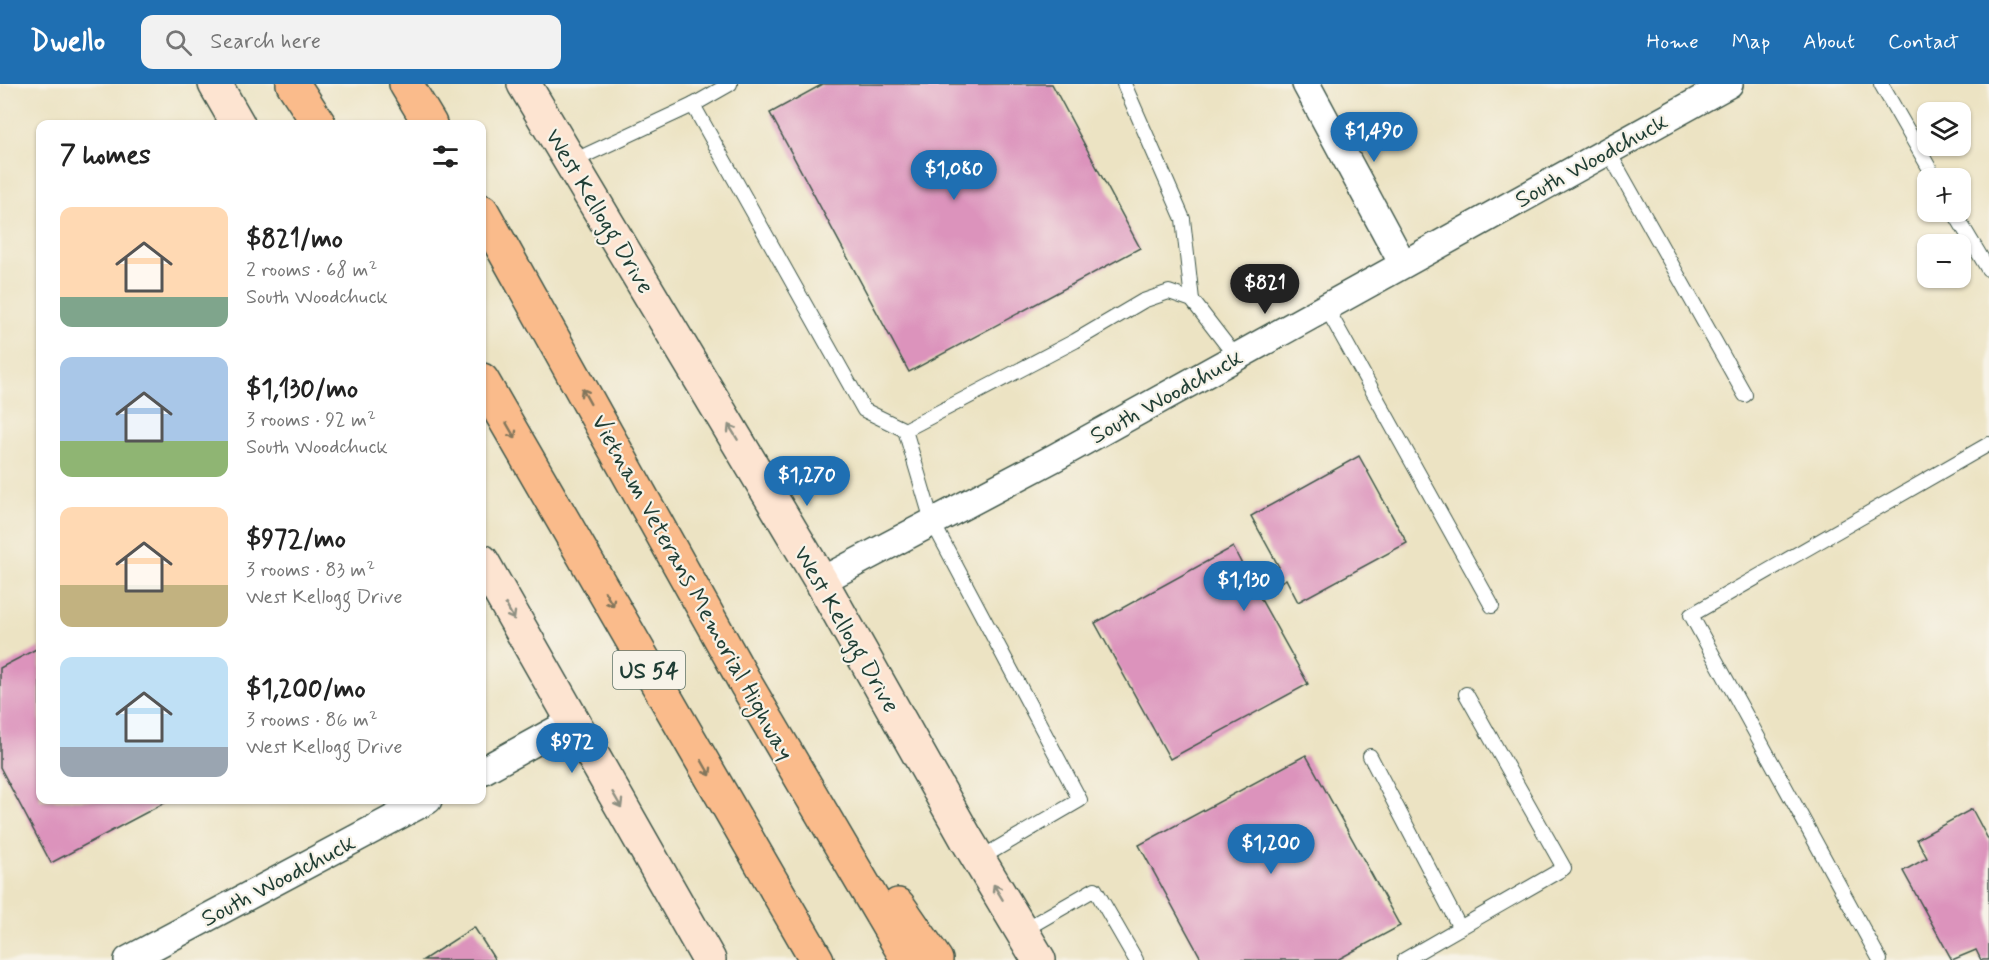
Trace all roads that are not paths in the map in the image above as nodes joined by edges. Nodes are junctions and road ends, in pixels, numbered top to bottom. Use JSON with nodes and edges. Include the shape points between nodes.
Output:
{"nodes":[{"id":1,"x":215,"y":84,"type":"edge"},
{"id":2,"x":293,"y":84,"type":"edge"},
{"id":3,"x":406,"y":84,"type":"edge"},
{"id":4,"x":524,"y":84,"type":"edge"},
{"id":5,"x":730,"y":84,"type":"edge"},
{"id":6,"x":1124,"y":84,"type":"edge"},
{"id":7,"x":1306,"y":84,"type":"edge"},
{"id":8,"x":1728,"y":84,"type":"edge"},
{"id":9,"x":1881,"y":84,"type":"edge"},
{"id":10,"x":693,"y":105,"type":"junction"},
{"id":11,"x":236,"y":120,"type":"edge"},
{"id":12,"x":316,"y":120,"type":"edge"},
{"id":13,"x":428,"y":120,"type":"edge"},
{"id":14,"x":1608,"y":151,"type":"junction"},
{"id":15,"x":571,"y":162,"type":"junction"},
{"id":16,"x":1929,"y":168,"type":"edge"},
{"id":17,"x":486,"y":218,"type":"edge"},
{"id":18,"x":1960,"y":222,"type":"edge"},
{"id":19,"x":1403,"y":264,"type":"junction"},
{"id":20,"x":1988,"y":269,"type":"edge"},
{"id":21,"x":1192,"y":300,"type":"junction"},
{"id":22,"x":1326,"y":307,"type":"junction"},
{"id":23,"x":1236,"y":357,"type":"junction"},
{"id":24,"x":486,"y":387,"type":"edge"},
{"id":25,"x":1744,"y":395,"type":"dead end"},
{"id":26,"x":905,"y":430,"type":"junction"},
{"id":27,"x":1989,"y":444,"type":"edge"},
{"id":28,"x":932,"y":521,"type":"junction"},
{"id":29,"x":486,"y":568,"type":"edge"},
{"id":30,"x":821,"y":581,"type":"junction"},
{"id":31,"x":1492,"y":606,"type":"dead end"},
{"id":32,"x":747,"y":686,"type":"junction"},
{"id":33,"x":1466,"y":694,"type":"dead end"},
{"id":34,"x":572,"y":722,"type":"junction"},
{"id":35,"x":1370,"y":756,"type":"dead end"},
{"id":36,"x":486,"y":769,"type":"edge"},
{"id":37,"x":420,"y":804,"type":"edge"},
{"id":38,"x":978,"y":860,"type":"junction"},
{"id":39,"x":1460,"y":928,"type":"junction"},
{"id":40,"x":1022,"y":931,"type":"junction"},
{"id":41,"x":128,"y":960,"type":"edge"},
{"id":42,"x":709,"y":960,"type":"edge"},
{"id":43,"x":817,"y":960,"type":"edge"},
{"id":44,"x":908,"y":960,"type":"edge"},
{"id":45,"x":936,"y":960,"type":"edge"},
{"id":46,"x":1039,"y":960,"type":"edge"},
{"id":47,"x":1136,"y":960,"type":"edge"},
{"id":48,"x":1404,"y":960,"type":"edge"},
{"id":49,"x":1880,"y":960,"type":"edge"}],
"edges":[{"from":1,"to":11,"type":"main road"},
{"from":2,"to":12,"type":"highway"},
{"from":3,"to":13,"type":"highway"},
{"from":4,"to":15,"type":"main road","name":"West Kellogg Drive"},
{"from":5,"to":10,"type":"lane"},
{"from":6,"to":21,"type":"lane","via":[[1183,219]]},
{"from":7,"to":19,"type":"street"},
{"from":8,"to":14,"type":"street","name":"South Woodchuck"},
{"from":9,"to":16,"type":"lane"},
{"from":10,"to":15,"type":"lane"},
{"from":10,"to":26,"type":"lane","via":[[864,410]]},
{"from":14,"to":19,"type":"street","name":"South Woodchuck"},
{"from":14,"to":25,"type":"lane"},
{"from":30,"to":15,"type":"main road","name":"West Kellogg Drive","one_way":true},
{"from":32,"to":17,"type":"highway","name":"Vietnam Veterans Memorial Highway","one_way":true},
{"from":18,"to":20,"type":"lane"},
{"from":19,"to":22,"type":"street","name":"South Woodchuck"},
{"from":21,"to":23,"type":"lane"},
{"from":21,"to":26,"type":"lane","via":[[1169,292],[1143,301]]},
{"from":22,"to":23,"type":"street","name":"South Woodchuck"},
{"from":22,"to":31,"type":"lane"},
{"from":23,"to":28,"type":"street","name":"South Woodchuck"},
{"from":24,"to":43,"type":"highway","number":"US 54","one_way":true},
{"from":26,"to":28,"type":"lane"},
{"from":27,"to":49,"type":"lane","via":[[1690,615]]},
{"from":28,"to":30,"type":"street","name":"South Woodchuck"},
{"from":28,"to":38,"type":"lane","via":[[1080,800]]},
{"from":29,"to":34,"type":"main road","one_way":true},
{"from":30,"to":38,"type":"main road","name":"West Kellogg Drive"},
{"from":32,"to":44,"type":"highway","name":"Vietnam Veterans Memorial Highway"},
{"from":32,"to":45,"type":"highway"},
{"from":33,"to":39,"type":"lane","via":[[1564,868]]},
{"from":34,"to":36,"type":"street"},
{"from":34,"to":42,"type":"main road","one_way":true},
{"from":35,"to":39,"type":"lane"},
{"from":37,"to":41,"type":"street","name":"South Woodchuck"},
{"from":40,"to":38,"type":"main road","name":"West Kellogg Drive","one_way":true},
{"from":39,"to":48,"type":"lane"},
{"from":40,"to":46,"type":"main road","name":"West Kellogg Drive"},
{"from":40,"to":47,"type":"lane","via":[[1095,889]]}]}
